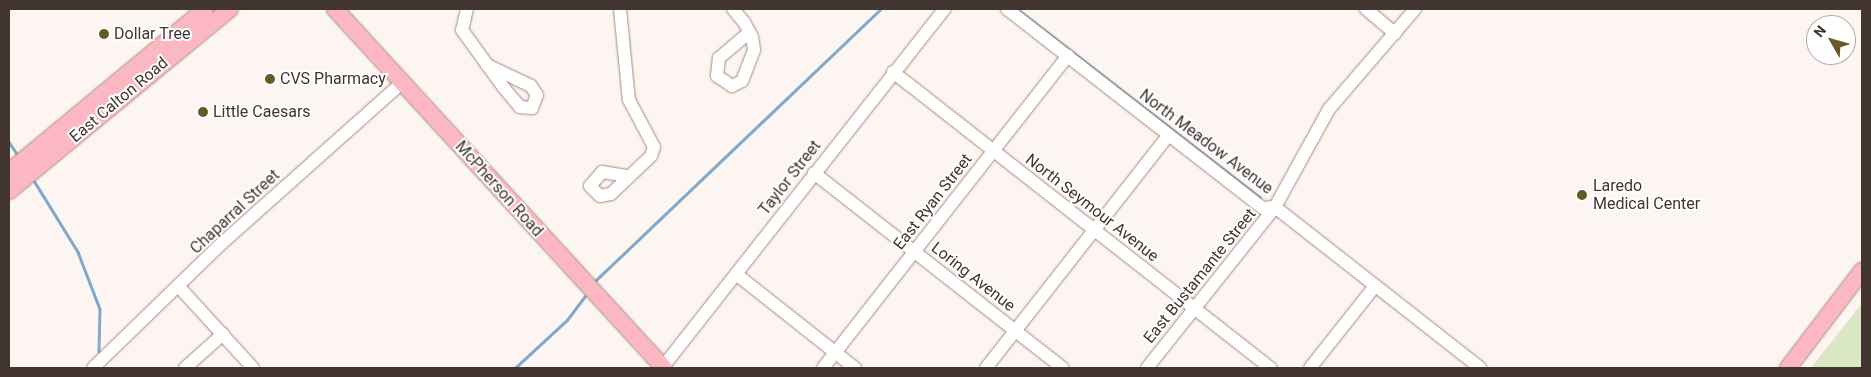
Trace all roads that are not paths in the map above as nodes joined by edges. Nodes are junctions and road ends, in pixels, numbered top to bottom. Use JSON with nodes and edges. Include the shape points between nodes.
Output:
{"nodes":[{"id":1,"x":205,"y":9,"type":"edge"},
{"id":2,"x":230,"y":9,"type":"edge"},
{"id":3,"x":335,"y":9,"type":"edge"},
{"id":4,"x":467,"y":9,"type":"edge"},
{"id":5,"x":620,"y":9,"type":"edge"},
{"id":6,"x":733,"y":9,"type":"edge"},
{"id":7,"x":944,"y":9,"type":"edge"},
{"id":8,"x":1007,"y":9,"type":"edge"},
{"id":9,"x":1366,"y":9,"type":"edge"},
{"id":10,"x":1415,"y":9,"type":"edge"},
{"id":11,"x":749,"y":33,"type":"dead end"},
{"id":12,"x":1395,"y":33,"type":"junction"},
{"id":13,"x":174,"y":35,"type":"junction"},
{"id":14,"x":176,"y":53,"type":"junction"},
{"id":15,"x":1068,"y":55,"type":"junction"},
{"id":16,"x":487,"y":65,"type":"dead end"},
{"id":17,"x":146,"y":68,"type":"junction"},
{"id":18,"x":893,"y":72,"type":"junction"},
{"id":19,"x":402,"y":83,"type":"junction"},
{"id":20,"x":1169,"y":135,"type":"junction"},
{"id":21,"x":993,"y":151,"type":"junction"},
{"id":22,"x":814,"y":173,"type":"junction"},
{"id":23,"x":628,"y":176,"type":"dead end"},
{"id":24,"x":13,"y":178,"type":"edge"},
{"id":25,"x":1275,"y":207,"type":"junction"},
{"id":26,"x":1094,"y":230,"type":"junction"},
{"id":27,"x":914,"y":252,"type":"junction"},
{"id":28,"x":1862,"y":271,"type":"edge"},
{"id":29,"x":736,"y":274,"type":"junction"},
{"id":30,"x":1375,"y":286,"type":"junction"},
{"id":31,"x":180,"y":288,"type":"junction"},
{"id":32,"x":1195,"y":309,"type":"junction"},
{"id":33,"x":1015,"y":331,"type":"junction"},
{"id":34,"x":223,"y":334,"type":"junction"},
{"id":35,"x":836,"y":353,"type":"junction"},
{"id":36,"x":1476,"y":367,"type":"edge"},
{"id":37,"x":93,"y":368,"type":"edge"},
{"id":38,"x":185,"y":368,"type":"edge"},
{"id":39,"x":254,"y":368,"type":"edge"},
{"id":40,"x":663,"y":368,"type":"edge"},
{"id":41,"x":824,"y":368,"type":"edge"},
{"id":42,"x":856,"y":368,"type":"edge"},
{"id":43,"x":986,"y":368,"type":"edge"},
{"id":44,"x":1063,"y":368,"type":"edge"},
{"id":45,"x":1147,"y":368,"type":"edge"},
{"id":46,"x":1271,"y":368,"type":"edge"},
{"id":47,"x":1310,"y":368,"type":"edge"},
{"id":48,"x":1788,"y":368,"type":"edge"}],
"edges":[{"from":1,"to":13,"type":"main road","name":"East Calton Road"},
{"from":2,"to":14,"type":"main road","name":"East Calton Road"},
{"from":3,"to":19,"type":"main road","name":"McPherson Road"},
{"from":4,"to":16,"type":"street","via":[[462,30]]},
{"from":5,"to":23,"type":"street","via":[[629,100],[654,147],[651,156]]},
{"from":6,"to":11,"type":"street"},
{"from":7,"to":18,"type":"street","name":"Taylor Street"},
{"from":8,"to":15,"type":"street","name":"North Meadow Avenue"},
{"from":9,"to":12,"type":"street"},
{"from":10,"to":12,"type":"street","name":"East Bustamante Street"},
{"from":12,"to":25,"type":"street","name":"East Bustamante Street","via":[[1314,130]]},
{"from":13,"to":14,"type":"main road"},
{"from":13,"to":17,"type":"main road","name":"East Calton Road"},
{"from":14,"to":17,"type":"main road","name":"East Calton Road"},
{"from":15,"to":20,"type":"street","name":"North Meadow Avenue"},
{"from":15,"to":21,"type":"street","name":"East Ryan Street"},
{"from":17,"to":24,"type":"main road","name":"East Calton Road"},
{"from":18,"to":21,"type":"street","name":"North Seymour Avenue"},
{"from":18,"to":22,"type":"street","name":"Taylor Street"},
{"from":19,"to":31,"type":"street","name":"Chaparral Street","via":[[221,244]]},
{"from":19,"to":40,"type":"main road","name":"McPherson Road"},
{"from":20,"to":25,"type":"street","name":"North Meadow Avenue","via":[[1263,208]]},
{"from":20,"to":26,"type":"street"},
{"from":21,"to":26,"type":"street","name":"North Seymour Avenue"},
{"from":21,"to":27,"type":"street","name":"East Ryan Street"},
{"from":22,"to":27,"type":"street","name":"Loring Avenue"},
{"from":22,"to":29,"type":"street","name":"Taylor Street"},
{"from":25,"to":30,"type":"street","name":"North Meadow Avenue"},
{"from":25,"to":32,"type":"street","name":"East Bustamante Street"},
{"from":26,"to":32,"type":"street","name":"North Seymour Avenue"},
{"from":26,"to":33,"type":"street"},
{"from":27,"to":33,"type":"street","name":"Loring Avenue"},
{"from":27,"to":35,"type":"street","name":"East Ryan Street"},
{"from":28,"to":48,"type":"main road"},
{"from":29,"to":35,"type":"street"},
{"from":29,"to":40,"type":"street","name":"Taylor Street"},
{"from":30,"to":36,"type":"street","name":"North Meadow Avenue"},
{"from":30,"to":47,"type":"street"},
{"from":31,"to":34,"type":"street"},
{"from":31,"to":37,"type":"street","name":"Chaparral Street"},
{"from":32,"to":45,"type":"street","name":"East Bustamante Street"},
{"from":32,"to":46,"type":"street","name":"North Seymour Avenue"},
{"from":33,"to":43,"type":"street"},
{"from":33,"to":44,"type":"street","name":"Loring Avenue"},
{"from":34,"to":38,"type":"street"},
{"from":34,"to":39,"type":"street"},
{"from":35,"to":41,"type":"street","name":"East Ryan Street"},
{"from":35,"to":42,"type":"street"}]}
